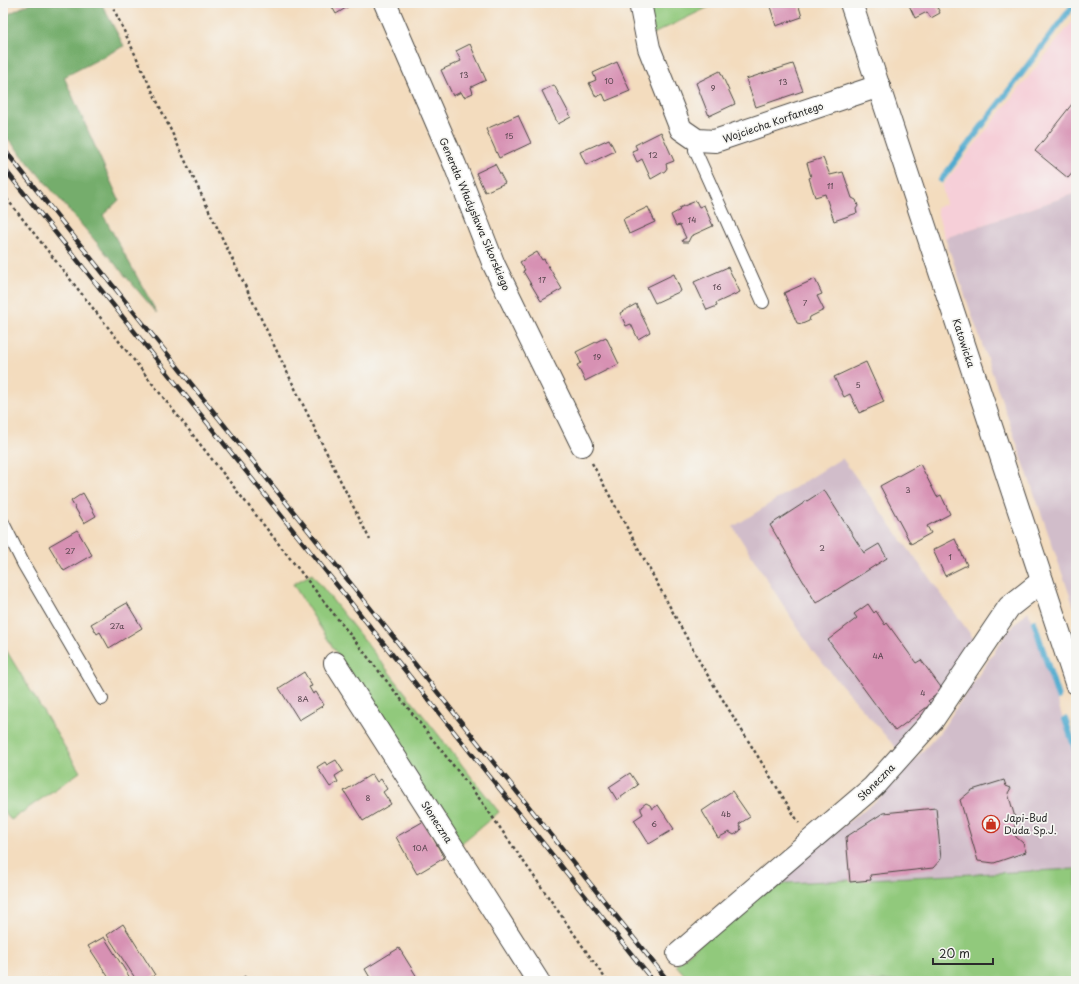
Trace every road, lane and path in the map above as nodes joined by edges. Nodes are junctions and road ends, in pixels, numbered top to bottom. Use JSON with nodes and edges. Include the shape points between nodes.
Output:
{"nodes":[{"id":1,"x":111,"y":3,"type":"edge"},
{"id":2,"x":385,"y":3,"type":"edge"},
{"id":3,"x":640,"y":3,"type":"edge"},
{"id":4,"x":851,"y":3,"type":"edge"},
{"id":5,"x":879,"y":86,"type":"junction"},
{"id":6,"x":697,"y":140,"type":"junction"},
{"id":7,"x":3,"y":194,"type":"edge"},
{"id":8,"x":763,"y":302,"type":"dead end"},
{"id":9,"x":582,"y":445,"type":"joint"},
{"id":10,"x":3,"y":523,"type":"edge"},
{"id":11,"x":370,"y":540,"type":"dead end"},
{"id":12,"x":1042,"y":581,"type":"junction"},
{"id":13,"x":335,"y":663,"type":"dead end"},
{"id":14,"x":1076,"y":683,"type":"edge"},
{"id":15,"x":102,"y":699,"type":"dead end"},
{"id":16,"x":811,"y":842,"type":"junction"},
{"id":17,"x":678,"y":954,"type":"dead end"},
{"id":18,"x":538,"y":981,"type":"edge"},
{"id":19,"x":607,"y":981,"type":"edge"}],
"edges":[{"from":1,"to":11,"type":"path","via":[[304,409]]},
{"from":2,"to":9,"type":"street","name":"Generała Władysława Sikorskiego","via":[[455,165],[494,265]]},
{"from":3,"to":6,"type":"street","via":[[649,48],[681,129]]},
{"from":4,"to":5,"type":"street","name":"Katowicka"},
{"from":5,"to":6,"type":"street","name":"Wojciecha Korfantego","via":[[714,141]]},
{"from":5,"to":12,"type":"street","name":"Katowicka"},
{"from":6,"to":8,"type":"lane","via":[[695,150]]},
{"from":7,"to":19,"type":"path","via":[[482,802]]},
{"from":9,"to":16,"type":"path","via":[[702,666]]},
{"from":10,"to":15,"type":"lane","via":[[24,565]]},
{"from":12,"to":14,"type":"street","name":"Katowicka"},
{"from":12,"to":16,"type":"street","name":"Słoneczna","via":[[1009,607],[932,721],[898,760],[874,787]]},
{"from":13,"to":18,"type":"street","name":"Słoneczna"},
{"from":16,"to":17,"type":"street","name":"Słoneczna"}]}
